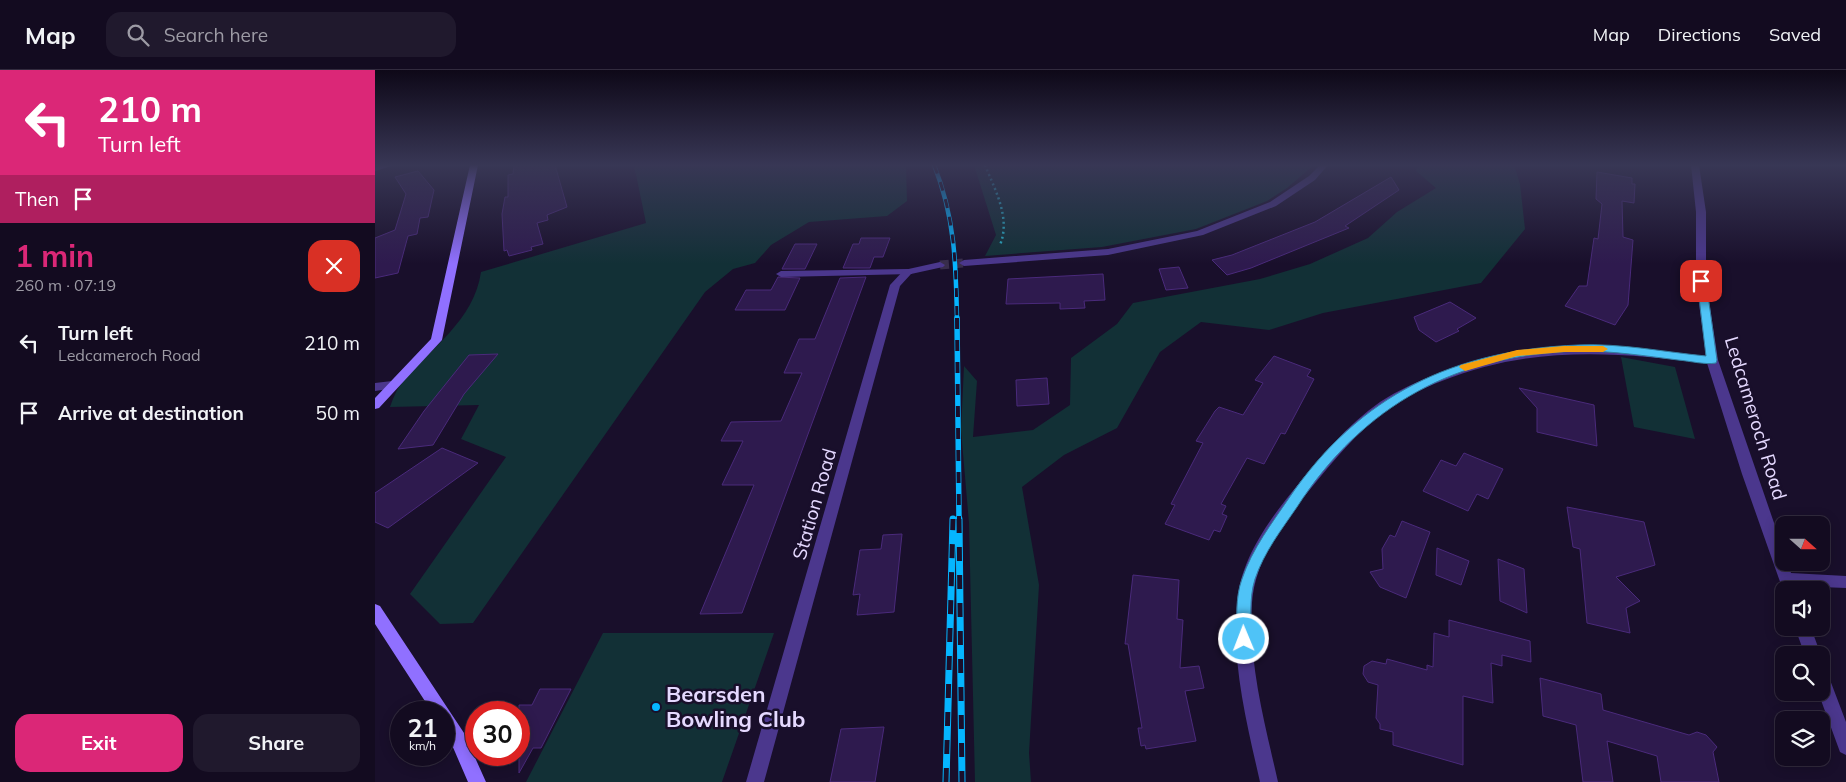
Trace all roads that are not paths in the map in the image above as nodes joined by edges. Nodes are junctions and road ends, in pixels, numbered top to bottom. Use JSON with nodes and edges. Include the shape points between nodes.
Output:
{"nodes":[{"id":1,"x":467,"y":198,"type":"edge"},
{"id":2,"x":1282,"y":198,"type":"edge"},
{"id":3,"x":1699,"y":198,"type":"edge"},
{"id":4,"x":964,"y":263,"type":"tunnel mouth"},
{"id":5,"x":940,"y":264,"type":"tunnel mouth"},
{"id":6,"x":908,"y":272,"type":"junction"},
{"id":7,"x":781,"y":274,"type":"dead end"},
{"id":8,"x":1712,"y":360,"type":"junction"},
{"id":9,"x":391,"y":385,"type":"junction"},
{"id":10,"x":375,"y":387,"type":"edge"},
{"id":11,"x":375,"y":404,"type":"edge"},
{"id":12,"x":1787,"y":581,"type":"edge"},
{"id":13,"x":1846,"y":582,"type":"edge"},
{"id":14,"x":1830,"y":583,"type":"edge"},
{"id":15,"x":375,"y":611,"type":"edge"},
{"id":16,"x":434,"y":701,"type":"edge"},
{"id":17,"x":1830,"y":701,"type":"edge"},
{"id":18,"x":455,"y":734,"type":"edge"},
{"id":19,"x":1846,"y":746,"type":"edge"},
{"id":20,"x":477,"y":782,"type":"edge"},
{"id":21,"x":755,"y":782,"type":"edge"},
{"id":22,"x":1269,"y":782,"type":"edge"}],
"edges":[{"from":1,"to":9,"type":"street","via":[[436,340]]},
{"from":2,"to":4,"type":"street","via":[[1201,233],[1108,252]]},
{"from":3,"to":8,"type":"street","name":"Ledcameroch Road","via":[[1701,281]]},
{"from":5,"to":6,"type":"street"},
{"from":6,"to":7,"type":"street"},
{"from":6,"to":21,"type":"street","name":"Station Road","via":[[895,285]]},
{"from":8,"to":12,"type":"street","name":"Ledcameroch Road"},
{"from":8,"to":22,"type":"street","via":[[1611,349],[1517,353],[1477,363],[1410,390],[1373,413],[1337,446],[1263,546],[1248,580],[1244,639]]},
{"from":9,"to":10,"type":"street"},
{"from":9,"to":11,"type":"street"},
{"from":13,"to":14,"type":"street"},
{"from":15,"to":16,"type":"street"},
{"from":17,"to":19,"type":"street"},
{"from":18,"to":20,"type":"street"}]}
